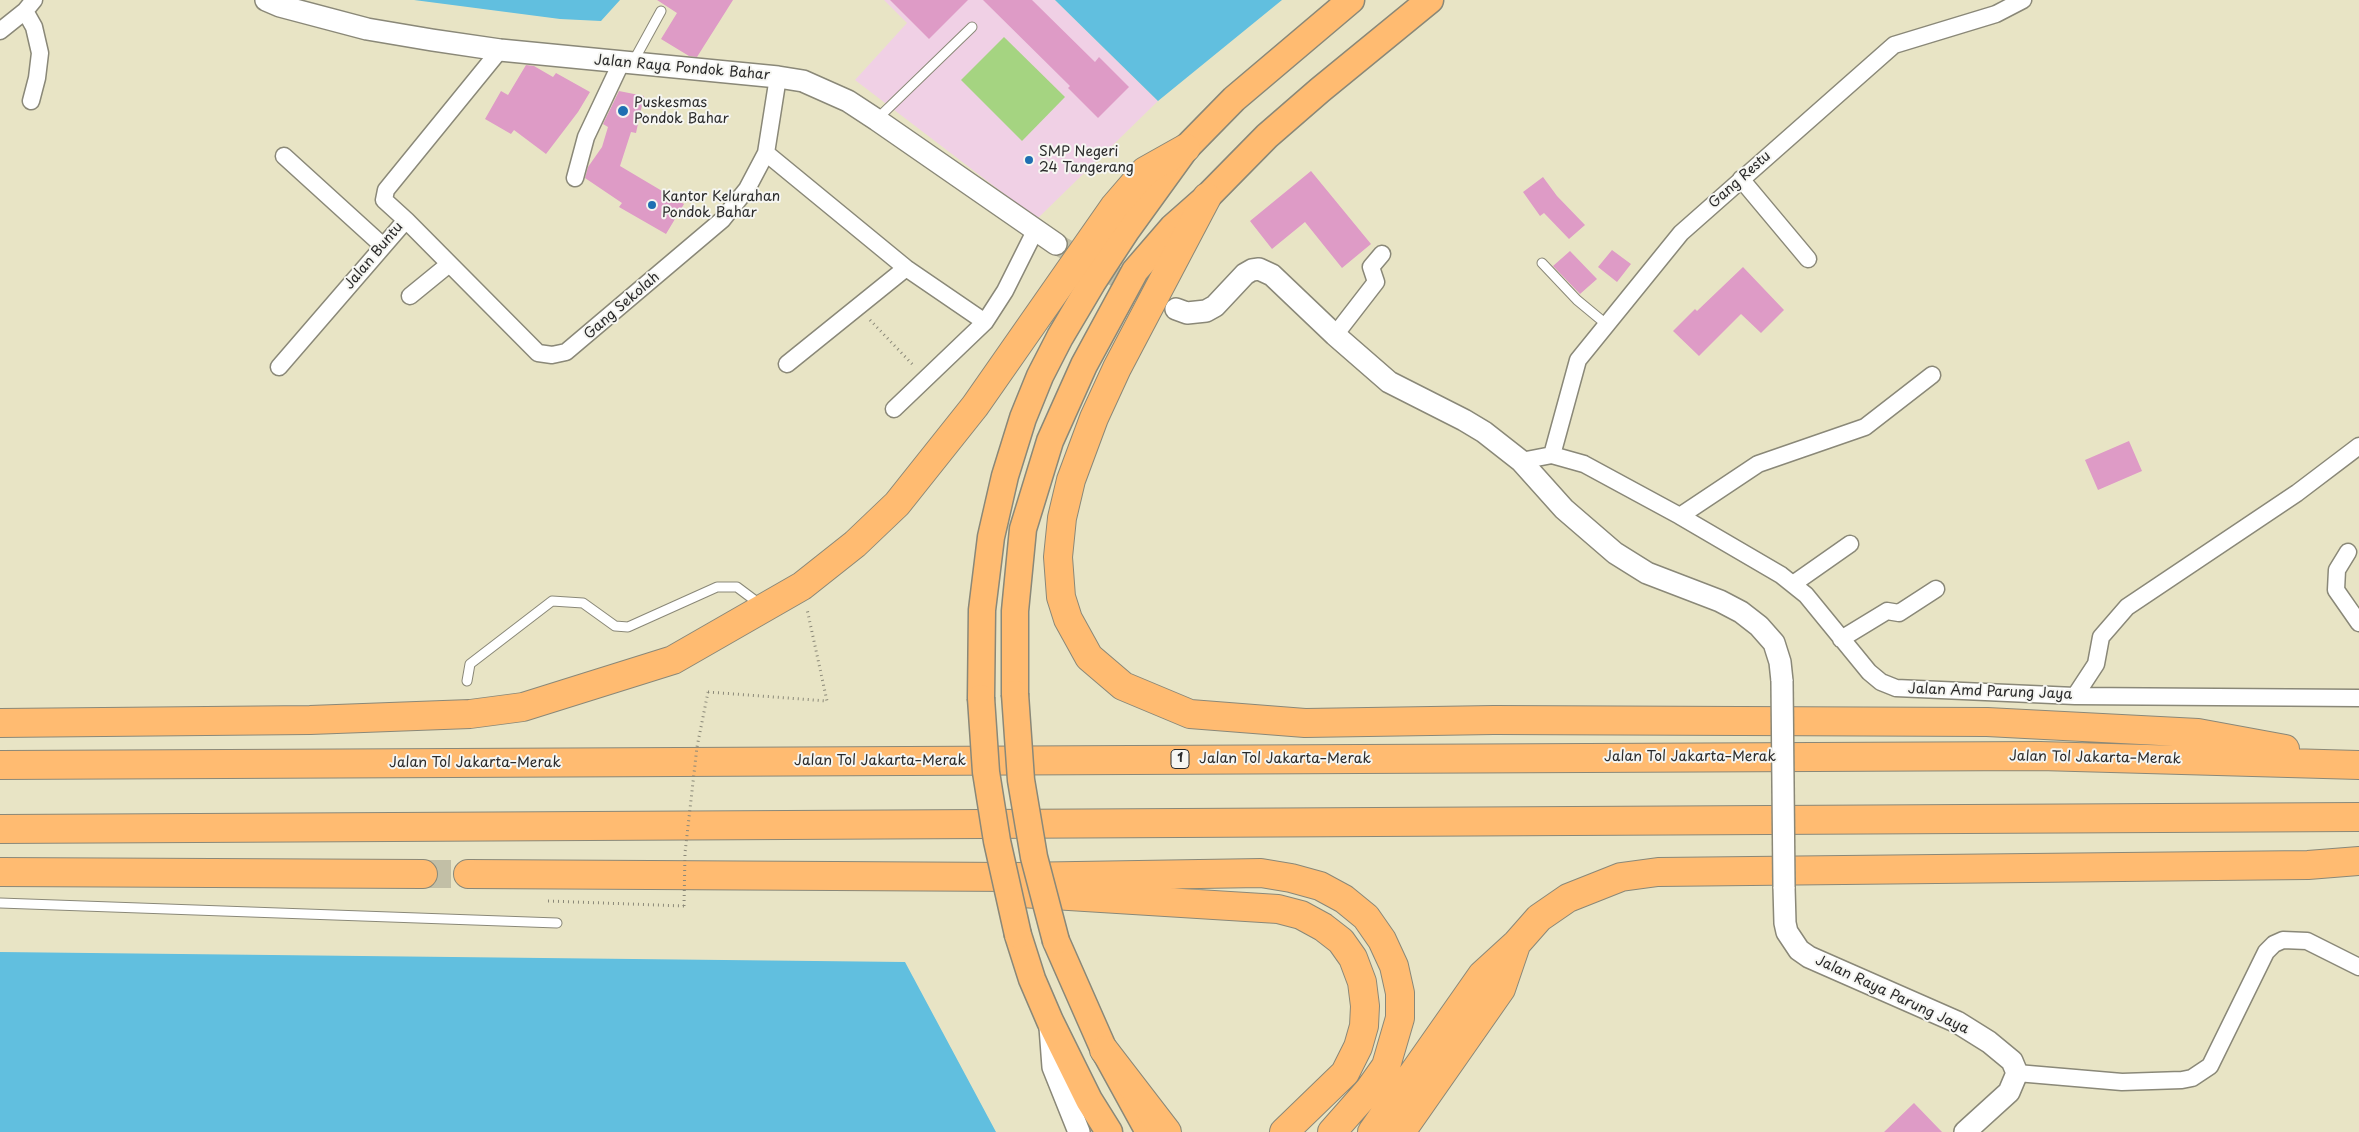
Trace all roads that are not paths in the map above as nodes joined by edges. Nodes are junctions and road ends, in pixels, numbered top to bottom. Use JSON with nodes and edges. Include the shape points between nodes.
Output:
{"nodes":[{"id":1,"x":266,"y":0,"type":"edge"},
{"id":2,"x":1350,"y":0,"type":"edge"},
{"id":3,"x":1430,"y":0,"type":"edge"},
{"id":4,"x":2023,"y":0,"type":"edge"},
{"id":5,"x":29,"y":5,"type":"edge"},
{"id":6,"x":660,"y":11,"type":"dead end"},
{"id":7,"x":972,"y":27,"type":"dead end"},
{"id":8,"x":0,"y":31,"type":"edge"},
{"id":9,"x":500,"y":50,"type":"junction"},
{"id":10,"x":626,"y":64,"type":"junction"},
{"id":11,"x":778,"y":77,"type":"junction"},
{"id":12,"x":31,"y":101,"type":"dead end"},
{"id":13,"x":877,"y":120,"type":"junction"},
{"id":14,"x":1186,"y":148,"type":"junction"},
{"id":15,"x":766,"y":153,"type":"junction"},
{"id":16,"x":284,"y":156,"type":"dead end"},
{"id":17,"x":576,"y":178,"type":"dead end"},
{"id":18,"x":1741,"y":179,"type":"junction"},
{"id":19,"x":1207,"y":197,"type":"junction"},
{"id":20,"x":406,"y":220,"type":"junction"},
{"id":21,"x":1035,"y":231,"type":"junction"},
{"id":22,"x":1056,"y":244,"type":"tunnel mouth"},
{"id":23,"x":383,"y":246,"type":"junction"},
{"id":24,"x":1382,"y":254,"type":"dead end"},
{"id":25,"x":1808,"y":258,"type":"dead end"},
{"id":26,"x":1542,"y":263,"type":"dead end"},
{"id":27,"x":448,"y":265,"type":"junction"},
{"id":28,"x":906,"y":268,"type":"junction"},
{"id":29,"x":410,"y":296,"type":"dead end"},
{"id":30,"x":1176,"y":309,"type":"tunnel mouth"},
{"id":31,"x":985,"y":322,"type":"junction"},
{"id":32,"x":1606,"y":324,"type":"junction"},
{"id":33,"x":1335,"y":335,"type":"junction"},
{"id":34,"x":787,"y":364,"type":"dead end"},
{"id":35,"x":279,"y":367,"type":"dead end"},
{"id":36,"x":1932,"y":375,"type":"dead end"},
{"id":37,"x":894,"y":409,"type":"dead end"},
{"id":38,"x":2359,"y":446,"type":"edge"},
{"id":39,"x":1552,"y":455,"type":"junction"},
{"id":40,"x":1521,"y":461,"type":"junction"},
{"id":41,"x":1680,"y":516,"type":"junction"},
{"id":42,"x":1850,"y":544,"type":"dead end"},
{"id":43,"x":2348,"y":552,"type":"dead end"},
{"id":44,"x":1793,"y":584,"type":"junction"},
{"id":45,"x":1936,"y":589,"type":"dead end"},
{"id":46,"x":766,"y":609,"type":"junction"},
{"id":47,"x":2359,"y":623,"type":"edge"},
{"id":48,"x":1841,"y":639,"type":"junction"},
{"id":49,"x":467,"y":681,"type":"dead end"},
{"id":50,"x":2075,"y":696,"type":"junction"},
{"id":51,"x":2359,"y":698,"type":"edge"},
{"id":52,"x":1494,"y":720,"type":"junction"},
{"id":53,"x":0,"y":723,"type":"edge"},
{"id":54,"x":1847,"y":756,"type":"junction"},
{"id":55,"x":2359,"y":764,"type":"edge"},
{"id":56,"x":0,"y":765,"type":"edge"},
{"id":57,"x":2359,"y":817,"type":"edge"},
{"id":58,"x":0,"y":829,"type":"edge"},
{"id":59,"x":2359,"y":861,"type":"edge"},
{"id":60,"x":0,"y":872,"type":"edge"},
{"id":61,"x":423,"y":874,"type":"tunnel mouth"},
{"id":62,"x":468,"y":874,"type":"tunnel mouth"},
{"id":63,"x":787,"y":875,"type":"junction"},
{"id":64,"x":0,"y":903,"type":"edge"},
{"id":65,"x":557,"y":923,"type":"dead end"},
{"id":66,"x":1517,"y":943,"type":"junction"},
{"id":67,"x":2359,"y":967,"type":"edge"},
{"id":68,"x":1050,"y":1021,"type":"junction"},
{"id":69,"x":1104,"y":1050,"type":"junction"},
{"id":70,"x":2017,"y":1073,"type":"junction"},
{"id":71,"x":1079,"y":1132,"type":"edge"},
{"id":72,"x":1109,"y":1132,"type":"edge"},
{"id":73,"x":1149,"y":1132,"type":"edge"},
{"id":74,"x":1168,"y":1132,"type":"edge"},
{"id":75,"x":1284,"y":1132,"type":"edge"},
{"id":76,"x":1332,"y":1132,"type":"edge"},
{"id":77,"x":1372,"y":1132,"type":"edge"},
{"id":78,"x":1401,"y":1132,"type":"edge"},
{"id":79,"x":1965,"y":1132,"type":"edge"}],
"edges":[{"from":1,"to":9,"type":"street","name":"Jalan Raya Pondok Bahar","via":[[367,29]]},
{"from":2,"to":14,"type":"main road","via":[[1234,99]]},
{"from":3,"to":19,"type":"main road","via":[[1275,130]]},
{"from":4,"to":18,"type":"street","name":"Gang Restu","via":[[1996,14],[1894,45]]},
{"from":5,"to":8,"type":"street"},
{"from":5,"to":12,"type":"street","via":[[40,53]]},
{"from":6,"to":10,"type":"lane"},
{"from":7,"to":13,"type":"lane"},
{"from":9,"to":10,"type":"street","name":"Jalan Raya Pondok Bahar"},
{"from":9,"to":20,"type":"street","name":"Jalan Buntu","via":[[386,190],[384,200]]},
{"from":10,"to":11,"type":"street","name":"Jalan Raya Pondok Bahar"},
{"from":10,"to":17,"type":"street","via":[[586,137]]},
{"from":11,"to":13,"type":"street","name":"Jalan Raya Pondok Bahar","via":[[824,89]]},
{"from":11,"to":15,"type":"street","name":"Gang Sekolah"},
{"from":13,"to":21,"type":"street","name":"Jalan Raya Pondok Bahar"},
{"from":14,"to":46,"type":"highway","via":[[1145,171],[1114,207],[974,406],[897,504],[856,544]]},
{"from":14,"to":68,"type":"main road","bridge":true,"via":[[1092,283],[1040,376],[1005,476],[991,537],[982,610],[981,698],[986,772],[1018,935]]},
{"from":15,"to":27,"type":"street","name":"Gang Sekolah","via":[[747,189],[722,220],[566,352],[538,353]]},
{"from":15,"to":28,"type":"street"},
{"from":16,"to":23,"type":"street"},
{"from":18,"to":25,"type":"street"},
{"from":18,"to":32,"type":"street","name":"Gang Restu","via":[[1681,233]]},
{"from":19,"to":52,"type":"highway","via":[[1117,368],[1071,480],[1062,518],[1058,557],[1061,597],[1068,619],[1089,657],[1123,686],[1190,714],[1305,723]]},
{"from":19,"to":69,"type":"main road","bridge":true,"via":[[1173,227],[1135,271],[1084,365],[1050,441],[1023,529],[1015,612],[1015,694],[1021,780],[1034,857],[1056,941]]},
{"from":20,"to":23,"type":"street","name":"Jalan Buntu"},
{"from":20,"to":27,"type":"street","name":"Gang Sekolah"},
{"from":21,"to":22,"type":"street","name":"Jalan Raya Pondok Bahar"},
{"from":21,"to":31,"type":"street","via":[[1005,291]]},
{"from":23,"to":35,"type":"street","name":"Jalan Buntu"},
{"from":24,"to":33,"type":"street","via":[[1371,268],[1376,282]]},
{"from":26,"to":32,"type":"lane","via":[[1577,300]]},
{"from":27,"to":29,"type":"street"},
{"from":28,"to":31,"type":"street"},
{"from":28,"to":34,"type":"street"},
{"from":30,"to":33,"type":"street","via":[[1206,311],[1215,306],[1245,274],[1259,269],[1272,275]]},
{"from":31,"to":37,"type":"street"},
{"from":32,"to":39,"type":"street","name":"Gang Restu","via":[[1578,360]]},
{"from":33,"to":40,"type":"street","via":[[1389,382],[1477,428]]},
{"from":36,"to":41,"type":"street","via":[[1865,427],[1758,464]]},
{"from":38,"to":50,"type":"street","via":[[2297,493],[2127,607],[2102,637],[2096,664]]},
{"from":39,"to":40,"type":"street","name":"Jalan Amd Parung Jaya"},
{"from":39,"to":41,"type":"street","name":"Jalan Amd Parung Jaya","via":[[1584,464]]},
{"from":40,"to":70,"type":"street","name":"Jalan Raya Parung Jaya","bridge":true,"via":[[1564,509],[1615,553],[1647,573],[1741,612],[1760,626],[1774,643],[1782,681],[1785,923],[1799,950],[1957,1022],[2006,1056]]},
{"from":41,"to":44,"type":"street","name":"Jalan Amd Parung Jaya"},
{"from":42,"to":44,"type":"street"},
{"from":43,"to":47,"type":"street","via":[[2337,570],[2336,590]]},
{"from":44,"to":48,"type":"street","name":"Jalan Amd Parung Jaya","via":[[1806,595]]},
{"from":45,"to":48,"type":"street","via":[[1899,613],[1888,611]]},
{"from":46,"to":49,"type":"lane","via":[[737,587],[717,587],[628,627],[615,626],[583,604],[552,601],[470,664]]},
{"from":46,"to":53,"type":"highway","via":[[673,660],[523,707],[470,714],[310,720]]},
{"from":48,"to":50,"type":"street","name":"Jalan Amd Parung Jaya","via":[[1875,677],[1896,688]]},
{"from":50,"to":51,"type":"street","name":"Jalan Amd Parung Jaya"},
{"from":52,"to":54,"type":"highway"},
{"from":52,"to":55,"type":"highway","via":[[1987,722],[2198,733]]},
{"from":54,"to":55,"type":"highway","name":"Jalan Tol Jakarta–Merak","number":"1","via":[[2040,756]]},
{"from":54,"to":56,"type":"highway","name":"Jalan Tol Jakarta–Merak","number":"1"},
{"from":57,"to":58,"type":"highway"},
{"from":59,"to":66,"type":"highway","via":[[2308,865],[1658,872],[1621,877],[1568,898],[1539,918]]},
{"from":60,"to":61,"type":"highway"},
{"from":62,"to":63,"type":"highway"},
{"from":63,"to":75,"type":"highway","via":[[1278,909],[1301,915],[1324,927],[1353,958],[1362,982],[1364,1026],[1345,1073]]},
{"from":63,"to":76,"type":"highway","via":[[1015,877],[1261,873],[1320,886],[1344,899],[1366,917],[1394,966],[1400,992],[1400,1018],[1386,1066]]},
{"from":64,"to":65,"type":"lane"},
{"from":66,"to":77,"type":"highway","via":[[1482,975]]},
{"from":66,"to":78,"type":"highway","via":[[1501,990]]},
{"from":67,"to":70,"type":"street","via":[[2306,941],[2283,940],[2274,944],[2266,952],[2210,1066],[2192,1078],[2122,1082]]},
{"from":68,"to":71,"type":"street","via":[[1053,1066]]},
{"from":68,"to":72,"type":"main road"},
{"from":69,"to":73,"type":"main road"},
{"from":69,"to":74,"type":"highway"},
{"from":70,"to":79,"type":"street","via":[[2002,1100]]}]}
